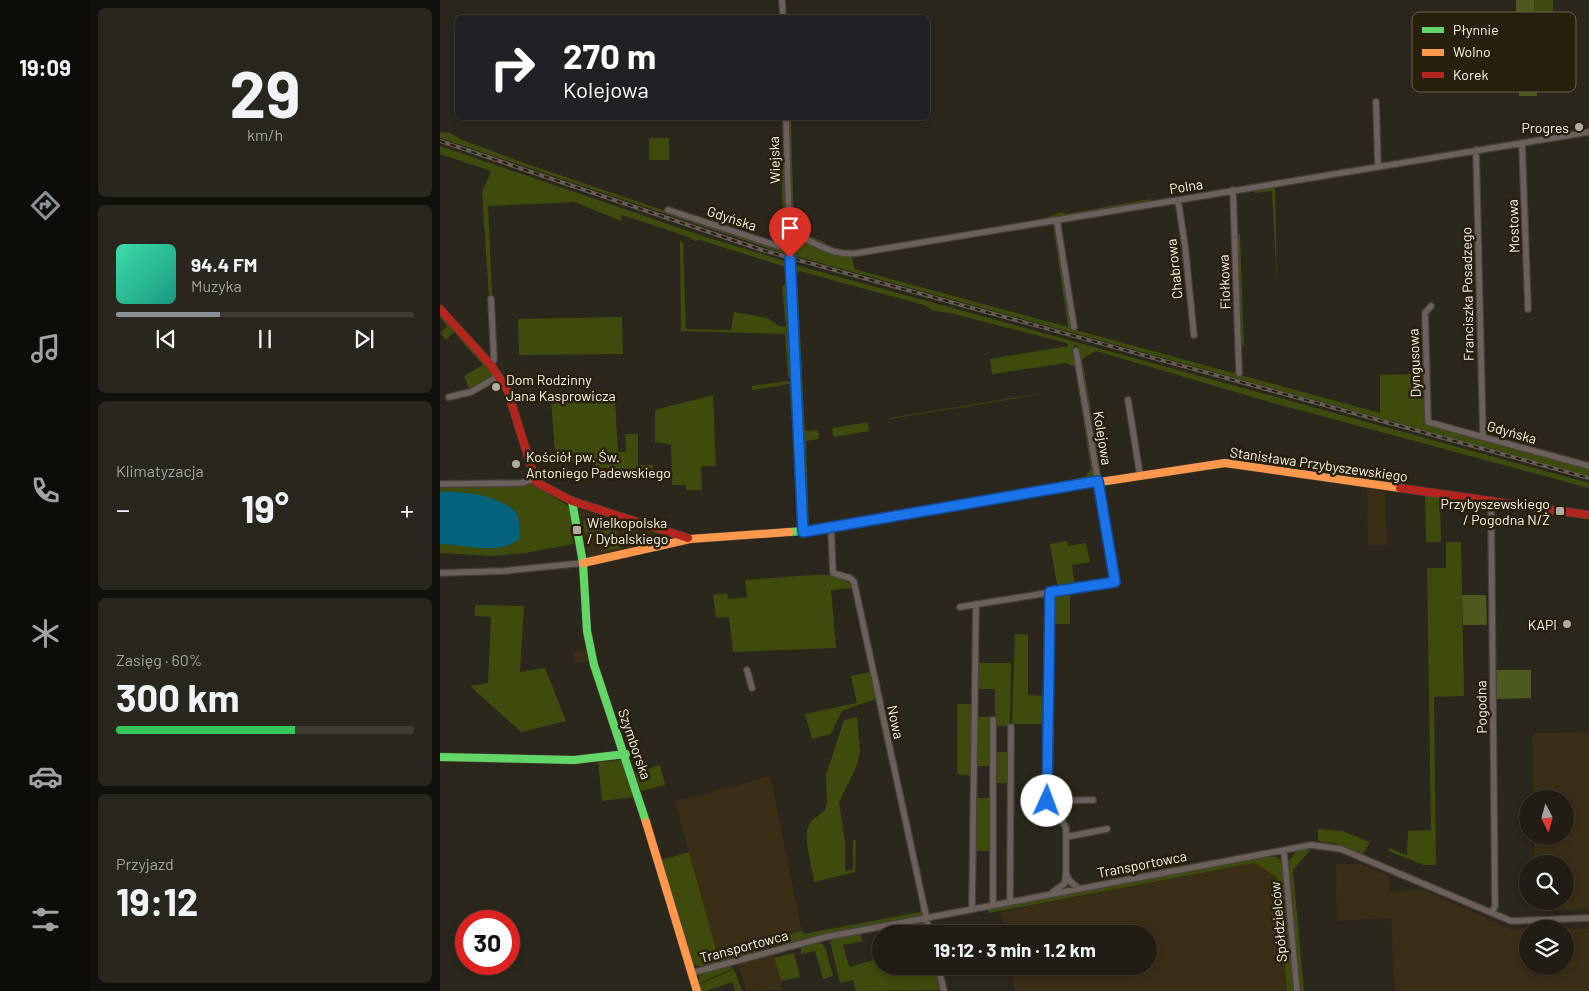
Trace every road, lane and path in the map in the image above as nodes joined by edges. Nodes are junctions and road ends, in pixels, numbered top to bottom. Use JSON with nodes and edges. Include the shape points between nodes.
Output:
{"nodes":[{"id":1,"x":782,"y":0,"type":"edge"},
{"id":2,"x":783,"y":15,"type":"edge"},
{"id":3,"x":1376,"y":102,"type":"dead end"},
{"id":4,"x":786,"y":120,"type":"edge"},
{"id":5,"x":1589,"y":132,"type":"edge"},
{"id":6,"x":1522,"y":143,"type":"junction"},
{"id":7,"x":1476,"y":150,"type":"junction"},
{"id":8,"x":1378,"y":166,"type":"junction"},
{"id":9,"x":1233,"y":190,"type":"junction"},
{"id":10,"x":1178,"y":200,"type":"junction"},
{"id":11,"x":668,"y":210,"type":"dead end"},
{"id":12,"x":1057,"y":221,"type":"junction"},
{"id":13,"x":790,"y":234,"type":"junction"},
{"id":14,"x":790,"y":246,"type":"junction"},
{"id":15,"x":491,"y":299,"type":"dead end"},
{"id":16,"x":1431,"y":306,"type":"dead end"},
{"id":17,"x":440,"y":309,"type":"edge"},
{"id":18,"x":1528,"y":309,"type":"dead end"},
{"id":19,"x":1074,"y":327,"type":"dead end"},
{"id":20,"x":1194,"y":335,"type":"dead end"},
{"id":21,"x":1076,"y":351,"type":"dead end"},
{"id":22,"x":490,"y":364,"type":"junction"},
{"id":23,"x":1239,"y":373,"type":"dead end"},
{"id":24,"x":499,"y":376,"type":"junction"},
{"id":25,"x":449,"y":397,"type":"dead end"},
{"id":26,"x":1128,"y":400,"type":"dead end"},
{"id":27,"x":1428,"y":422,"type":"joint"},
{"id":28,"x":1483,"y":436,"type":"junction"},
{"id":29,"x":1589,"y":466,"type":"edge"},
{"id":30,"x":1140,"y":475,"type":"junction"},
{"id":31,"x":534,"y":479,"type":"junction"},
{"id":32,"x":1098,"y":481,"type":"junction"},
{"id":33,"x":440,"y":484,"type":"edge"},
{"id":34,"x":1491,"y":500,"type":"junction"},
{"id":35,"x":572,"y":501,"type":"junction"},
{"id":36,"x":1589,"y":515,"type":"edge"},
{"id":37,"x":831,"y":528,"type":"junction"},
{"id":38,"x":803,"y":532,"type":"junction"},
{"id":39,"x":690,"y":539,"type":"junction"},
{"id":40,"x":583,"y":563,"type":"junction"},
{"id":41,"x":440,"y":573,"type":"edge"},
{"id":42,"x":1050,"y":592,"type":"junction"},
{"id":43,"x":976,"y":604,"type":"junction"},
{"id":44,"x":960,"y":607,"type":"dead end"},
{"id":45,"x":747,"y":670,"type":"dead end"},
{"id":46,"x":752,"y":688,"type":"dead end"},
{"id":47,"x":993,"y":720,"type":"dead end"},
{"id":48,"x":1011,"y":727,"type":"dead end"},
{"id":49,"x":626,"y":754,"type":"junction"},
{"id":50,"x":440,"y":757,"type":"edge"},
{"id":51,"x":1093,"y":800,"type":"dead end"},
{"id":52,"x":1051,"y":801,"type":"junction"},
{"id":53,"x":1063,"y":801,"type":"junction"},
{"id":54,"x":1061,"y":819,"type":"junction"},
{"id":55,"x":1107,"y":829,"type":"dead end"},
{"id":56,"x":1066,"y":837,"type":"junction"},
{"id":57,"x":1284,"y":851,"type":"junction"},
{"id":58,"x":1066,"y":874,"type":"junction"},
{"id":59,"x":1079,"y":889,"type":"junction"},
{"id":60,"x":1046,"y":895,"type":"junction"},
{"id":61,"x":1010,"y":902,"type":"junction"},
{"id":62,"x":993,"y":905,"type":"junction"},
{"id":63,"x":972,"y":909,"type":"junction"},
{"id":64,"x":1492,"y":913,"type":"junction"},
{"id":65,"x":926,"y":917,"type":"junction"},
{"id":66,"x":1589,"y":918,"type":"edge"},
{"id":67,"x":928,"y":925,"type":"edge"},
{"id":68,"x":692,"y":973,"type":"junction"},
{"id":69,"x":940,"y":975,"type":"edge"},
{"id":70,"x":697,"y":991,"type":"edge"},
{"id":71,"x":944,"y":991,"type":"edge"},
{"id":72,"x":1297,"y":991,"type":"edge"}],
"edges":[{"from":1,"to":2,"type":"street"},
{"from":3,"to":8,"type":"street"},
{"from":4,"to":13,"type":"street","name":"Wiejska"},
{"from":5,"to":6,"type":"street","name":"Polna"},
{"from":6,"to":7,"type":"street","name":"Polna"},
{"from":6,"to":18,"type":"street","name":"Mostowa"},
{"from":7,"to":8,"type":"street","name":"Polna"},
{"from":7,"to":28,"type":"street","name":"Franciszka Posadzego"},
{"from":8,"to":9,"type":"street","name":"Polna"},
{"from":9,"to":10,"type":"street","name":"Polna"},
{"from":9,"to":23,"type":"street","name":"Fiołkowa"},
{"from":10,"to":12,"type":"street","name":"Polna"},
{"from":10,"to":20,"type":"street","name":"Chabrowa"},
{"from":11,"to":14,"type":"street","name":"Gdyńska","via":[[745,236]]},
{"from":12,"to":13,"type":"street","name":"Polna","via":[[847,255],[834,253],[804,237]]},
{"from":12,"to":19,"type":"street"},
{"from":13,"to":14,"type":"street","name":"Wiejska"},
{"from":14,"to":38,"type":"street","name":"Wiejska"},
{"from":15,"to":22,"type":"street","via":[[494,360]]},
{"from":16,"to":27,"type":"street","name":"Dyngusowa","via":[[1425,313]]},
{"from":17,"to":22,"type":"street"},
{"from":21,"to":32,"type":"street","name":"Kolejowa"},
{"from":22,"to":24,"type":"street"},
{"from":24,"to":25,"type":"street","via":[[471,392]]},
{"from":24,"to":31,"type":"street","via":[[513,404]]},
{"from":26,"to":30,"type":"street"},
{"from":27,"to":28,"type":"street","name":"Gdyńska"},
{"from":28,"to":29,"type":"street","name":"Gdyńska"},
{"from":30,"to":32,"type":"street","name":"Stanisława Przybyszewskiego"},
{"from":30,"to":34,"type":"street","name":"Stanisława Przybyszewskiego","via":[[1210,464],[1232,464]]},
{"from":31,"to":33,"type":"street","via":[[522,483]]},
{"from":31,"to":35,"type":"street","name":"Stanisława Przybyszewskiego"},
{"from":32,"to":37,"type":"street","name":"Stanisława Przybyszewskiego"},
{"from":32,"to":42,"type":"street","name":"Kolejowa","via":[[1115,582]]},
{"from":34,"to":36,"type":"street","name":"Stanisława Przybyszewskiego"},
{"from":34,"to":64,"type":"street","name":"Pogodna","via":[[1495,906]]},
{"from":35,"to":39,"type":"street","name":"Stanisława Przybyszewskiego"},
{"from":35,"to":40,"type":"street","name":"Szymborska"},
{"from":37,"to":38,"type":"street","name":"Stanisława Przybyszewskiego"},
{"from":37,"to":65,"type":"street","name":"Nowa","via":[[834,574],[854,582]]},
{"from":38,"to":39,"type":"street","name":"Stanisława Przybyszewskiego"},
{"from":39,"to":40,"type":"street","name":"Stanisława Przybyszewskiego"},
{"from":40,"to":41,"type":"street","via":[[504,572]]},
{"from":40,"to":49,"type":"street","name":"Szymborska","via":[[590,651]]},
{"from":42,"to":43,"type":"street","name":"Kolejowa"},
{"from":42,"to":52,"type":"street","via":[[1047,801]]},
{"from":43,"to":44,"type":"street","name":"Kolejowa"},
{"from":43,"to":63,"type":"street"},
{"from":45,"to":46,"type":"street"},
{"from":47,"to":62,"type":"street"},
{"from":48,"to":61,"type":"street"},
{"from":49,"to":50,"type":"street","via":[[574,760]]},
{"from":49,"to":68,"type":"street","name":"Szymborska"},
{"from":51,"to":53,"type":"street"},
{"from":52,"to":53,"type":"street"},
{"from":52,"to":54,"type":"street"},
{"from":53,"to":54,"type":"street"},
{"from":54,"to":56,"type":"street"},
{"from":55,"to":56,"type":"street"},
{"from":56,"to":58,"type":"street"},
{"from":57,"to":59,"type":"street","name":"Transportowca"},
{"from":57,"to":64,"type":"street","name":"Transportowca","via":[[1311,845],[1337,847]]},
{"from":57,"to":72,"type":"street","name":"Spółdzielców"},
{"from":58,"to":59,"type":"street"},
{"from":58,"to":60,"type":"street","via":[[1065,883]]},
{"from":59,"to":60,"type":"street","name":"Transportowca"},
{"from":60,"to":61,"type":"street","name":"Transportowca"},
{"from":61,"to":62,"type":"street","name":"Transportowca"},
{"from":62,"to":63,"type":"street","name":"Transportowca"},
{"from":63,"to":65,"type":"street","name":"Transportowca"},
{"from":64,"to":66,"type":"street","name":"Transportowca","via":[[1511,921]]},
{"from":65,"to":67,"type":"street","name":"Nowa"},
{"from":65,"to":68,"type":"street","name":"Transportowca","via":[[826,937]]},
{"from":68,"to":70,"type":"street","name":"Szymborska"},
{"from":69,"to":71,"type":"street"}]}
